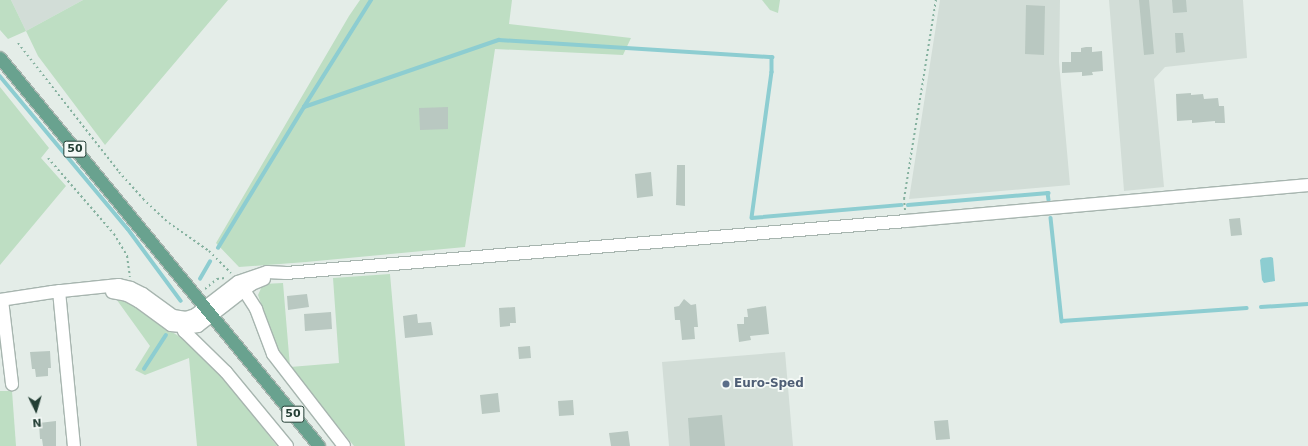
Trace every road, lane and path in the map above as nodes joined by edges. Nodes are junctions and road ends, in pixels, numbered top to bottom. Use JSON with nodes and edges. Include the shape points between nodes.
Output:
{"nodes":[{"id":1,"x":936,"y":0,"type":"edge"},
{"id":2,"x":18,"y":43,"type":"dead end"},
{"id":3,"x":0,"y":58,"type":"edge"},
{"id":4,"x":48,"y":158,"type":"dead end"},
{"id":5,"x":1308,"y":185,"type":"edge"},
{"id":6,"x":906,"y":221,"type":"junction"},
{"id":7,"x":239,"y":282,"type":"junction"},
{"id":8,"x":131,"y":288,"type":"junction"},
{"id":9,"x":81,"y":290,"type":"junction"},
{"id":10,"x":59,"y":291,"type":"junction"},
{"id":11,"x":202,"y":291,"type":"dead end"},
{"id":12,"x":1,"y":300,"type":"edge"},
{"id":13,"x":208,"y":311,"type":"junction"},
{"id":14,"x":182,"y":323,"type":"junction"},
{"id":15,"x":12,"y":384,"type":"dead end"},
{"id":16,"x":74,"y":446,"type":"edge"},
{"id":17,"x":287,"y":446,"type":"edge"},
{"id":18,"x":319,"y":446,"type":"edge"},
{"id":19,"x":344,"y":446,"type":"edge"}],
"edges":[{"from":1,"to":6,"type":"path","via":[[904,200]]},
{"from":2,"to":7,"type":"path","via":[[143,199],[209,251]]},
{"from":3,"to":13,"type":"main road","number":"50"},
{"from":4,"to":8,"type":"path","via":[[120,243],[128,260]]},
{"from":5,"to":6,"type":"street"},
{"from":6,"to":7,"type":"street","via":[[286,273],[258,281]]},
{"from":7,"to":11,"type":"path","via":[[217,279]]},
{"from":7,"to":13,"type":"street"},
{"from":7,"to":19,"type":"street","via":[[256,309],[273,354]]},
{"from":8,"to":9,"type":"street","via":[[115,284]]},
{"from":8,"to":14,"type":"street"},
{"from":9,"to":10,"type":"street"},
{"from":9,"to":14,"type":"street","via":[[127,295],[167,323]]},
{"from":10,"to":12,"type":"street"},
{"from":10,"to":16,"type":"street"},
{"from":12,"to":15,"type":"street"},
{"from":13,"to":14,"type":"street","via":[[198,326]]},
{"from":13,"to":18,"type":"main road","number":"50"},
{"from":14,"to":17,"type":"street"}]}
